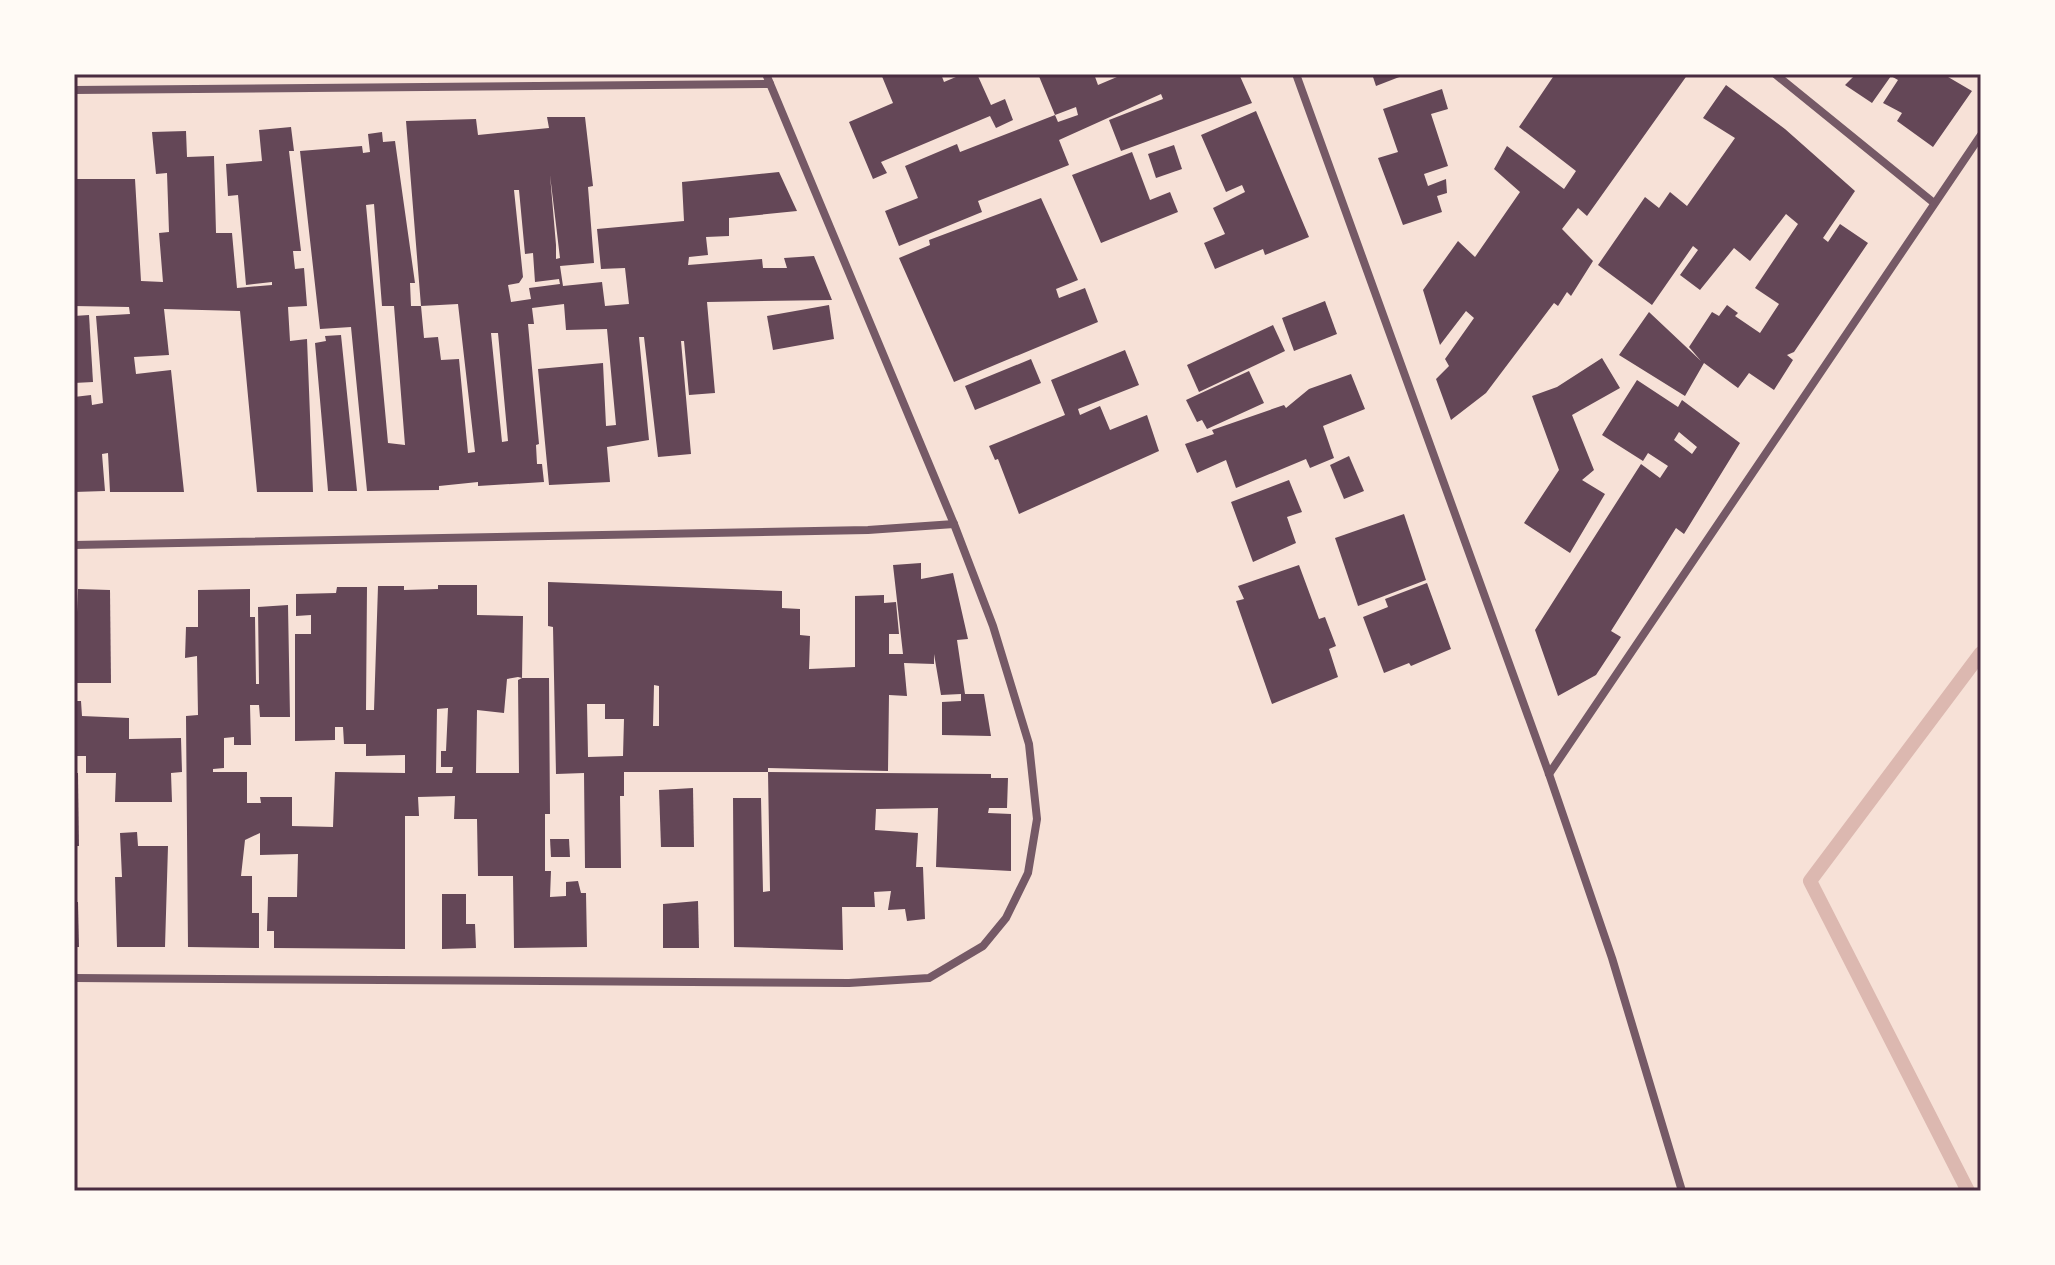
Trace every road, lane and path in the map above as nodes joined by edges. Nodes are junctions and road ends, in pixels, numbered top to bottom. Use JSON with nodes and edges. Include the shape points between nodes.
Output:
{"nodes":[{"id":1,"x":766,"y":74,"type":"edge"},
{"id":2,"x":1296,"y":74,"type":"edge"},
{"id":3,"x":1775,"y":74,"type":"edge"},
{"id":4,"x":770,"y":84,"type":"junction"},
{"id":5,"x":74,"y":90,"type":"edge"},
{"id":6,"x":1981,"y":135,"type":"edge"},
{"id":7,"x":1934,"y":203,"type":"junction"},
{"id":8,"x":954,"y":524,"type":"junction"},
{"id":9,"x":74,"y":545,"type":"edge"},
{"id":10,"x":1549,"y":774,"type":"junction"},
{"id":11,"x":74,"y":978,"type":"edge"},
{"id":12,"x":1682,"y":1191,"type":"edge"}],
"edges":[{"from":1,"to":4,"type":"street"},
{"from":2,"to":10,"type":"street"},
{"from":3,"to":7,"type":"street"},
{"from":4,"to":5,"type":"street"},
{"from":4,"to":8,"type":"street"},
{"from":6,"to":7,"type":"street"},
{"from":7,"to":10,"type":"street"},
{"from":8,"to":9,"type":"street"},
{"from":8,"to":11,"type":"street","via":[[993,626],[1029,744],[1037,819],[1028,873],[1006,918],[983,946],[946,970],[929,978],[849,983]]},
{"from":10,"to":12,"type":"street","via":[[1612,958]]}]}
